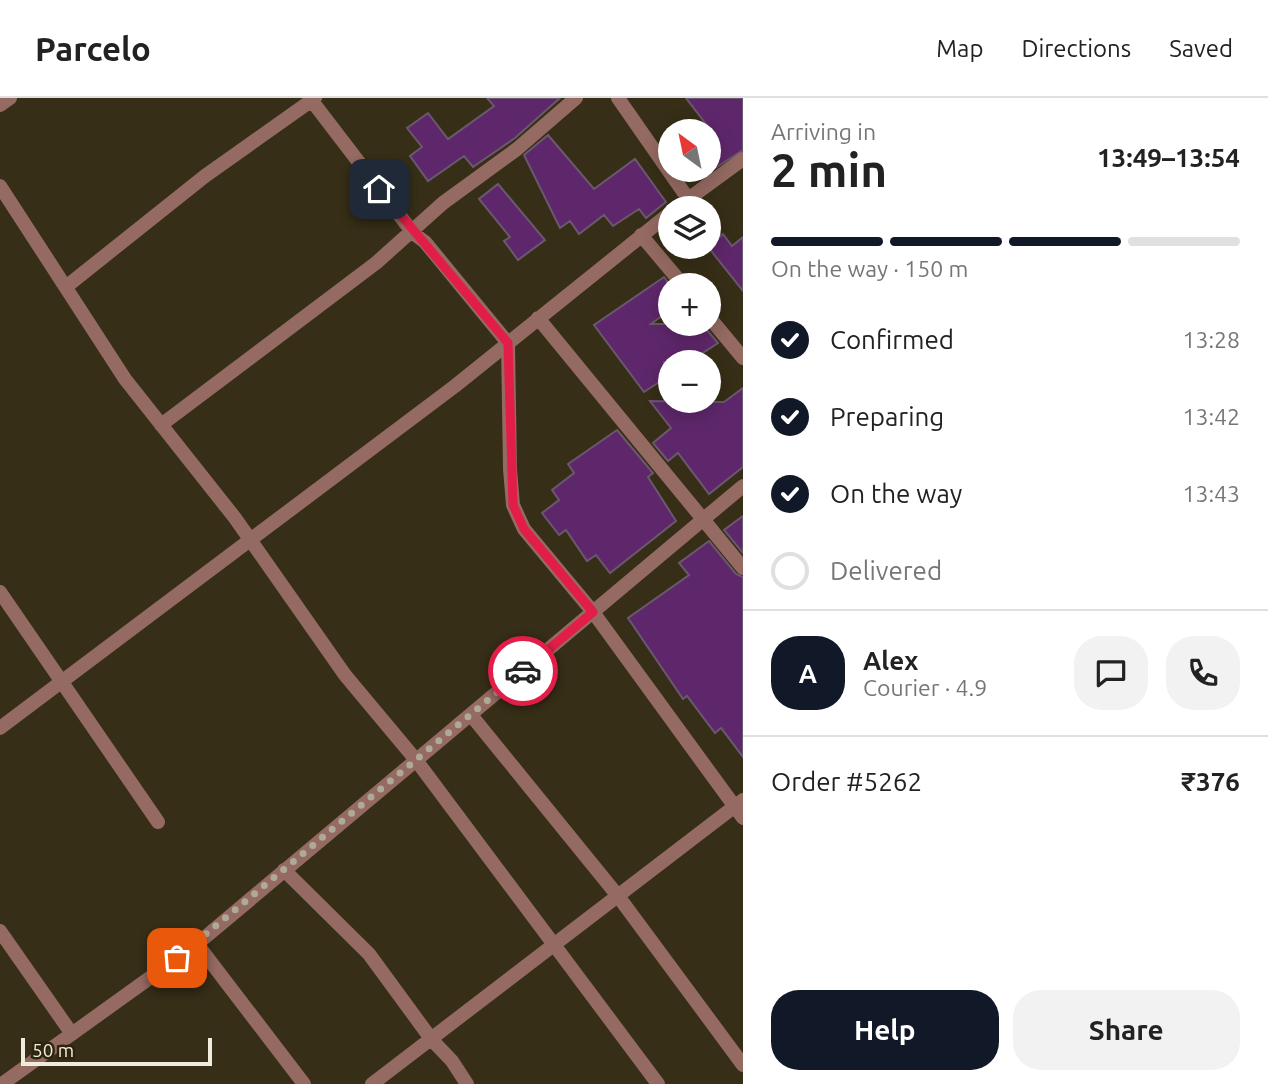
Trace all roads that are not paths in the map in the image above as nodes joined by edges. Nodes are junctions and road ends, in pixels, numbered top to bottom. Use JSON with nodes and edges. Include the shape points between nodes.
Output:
{"nodes":[{"id":1,"x":9,"y":98,"type":"edge"},
{"id":2,"x":576,"y":98,"type":"edge"},
{"id":3,"x":618,"y":98,"type":"edge"},
{"id":4,"x":314,"y":99,"type":"edge"},
{"id":5,"x":0,"y":105,"type":"edge"},
{"id":6,"x":743,"y":159,"type":"edge"},
{"id":7,"x":0,"y":186,"type":"edge"},
{"id":8,"x":677,"y":196,"type":"edge"},
{"id":9,"x":693,"y":196,"type":"edge"},
{"id":10,"x":658,"y":222,"type":"edge"},
{"id":11,"x":413,"y":233,"type":"junction"},
{"id":12,"x":641,"y":235,"type":"junction"},
{"id":13,"x":673,"y":273,"type":"edge"},
{"id":14,"x":67,"y":286,"type":"junction"},
{"id":15,"x":538,"y":318,"type":"junction"},
{"id":16,"x":721,"y":331,"type":"edge"},
{"id":17,"x":508,"y":343,"type":"junction"},
{"id":18,"x":743,"y":358,"type":"edge"},
{"id":19,"x":161,"y":425,"type":"junction"},
{"id":20,"x":743,"y":486,"type":"edge"},
{"id":21,"x":701,"y":520,"type":"junction"},
{"id":22,"x":250,"y":542,"type":"junction"},
{"id":23,"x":743,"y":568,"type":"edge"},
{"id":24,"x":0,"y":592,"type":"edge"},
{"id":25,"x":593,"y":612,"type":"junction"},
{"id":26,"x":59,"y":681,"type":"junction"},
{"id":27,"x":471,"y":715,"type":"junction"},
{"id":28,"x":0,"y":728,"type":"edge"},
{"id":29,"x":416,"y":760,"type":"junction"},
{"id":30,"x":740,"y":808,"type":"edge"},
{"id":31,"x":158,"y":822,"type":"dead end"},
{"id":32,"x":284,"y":870,"type":"junction"},
{"id":33,"x":618,"y":896,"type":"junction"},
{"id":34,"x":0,"y":931,"type":"edge"},
{"id":35,"x":197,"y":943,"type":"junction"},
{"id":36,"x":553,"y":946,"type":"junction"},
{"id":37,"x":72,"y":1034,"type":"junction"},
{"id":38,"x":432,"y":1040,"type":"junction"},
{"id":39,"x":743,"y":1065,"type":"edge"},
{"id":40,"x":2,"y":1084,"type":"edge"},
{"id":41,"x":304,"y":1084,"type":"edge"},
{"id":42,"x":373,"y":1084,"type":"edge"},
{"id":43,"x":467,"y":1084,"type":"edge"},
{"id":44,"x":658,"y":1084,"type":"edge"}],
"edges":[{"from":1,"to":5,"type":"street"},
{"from":2,"to":11,"type":"street","via":[[443,203]]},
{"from":3,"to":8,"type":"street"},
{"from":4,"to":11,"type":"street"},
{"from":4,"to":14,"type":"street","via":[[205,176]]},
{"from":6,"to":9,"type":"street"},
{"from":7,"to":14,"type":"street"},
{"from":10,"to":12,"type":"street"},
{"from":11,"to":17,"type":"street"},
{"from":11,"to":19,"type":"street"},
{"from":12,"to":13,"type":"street"},
{"from":12,"to":15,"type":"street"},
{"from":14,"to":19,"type":"street","via":[[125,379]]},
{"from":15,"to":17,"type":"street"},
{"from":15,"to":21,"type":"street"},
{"from":16,"to":18,"type":"street"},
{"from":17,"to":22,"type":"street"},
{"from":17,"to":25,"type":"street","via":[[513,505],[524,529]]},
{"from":19,"to":22,"type":"street"},
{"from":20,"to":21,"type":"street"},
{"from":21,"to":23,"type":"street"},
{"from":21,"to":25,"type":"street"},
{"from":22,"to":26,"type":"street"},
{"from":22,"to":29,"type":"street","via":[[345,675]]},
{"from":24,"to":26,"type":"street"},
{"from":25,"to":27,"type":"street"},
{"from":25,"to":30,"type":"street"},
{"from":26,"to":28,"type":"street"},
{"from":26,"to":31,"type":"street"},
{"from":27,"to":29,"type":"street"},
{"from":27,"to":33,"type":"street"},
{"from":29,"to":32,"type":"street"},
{"from":29,"to":36,"type":"street"},
{"from":30,"to":33,"type":"street"},
{"from":32,"to":35,"type":"street"},
{"from":32,"to":38,"type":"street","via":[[369,954]]},
{"from":33,"to":36,"type":"street"},
{"from":33,"to":39,"type":"street"},
{"from":34,"to":37,"type":"street"},
{"from":35,"to":37,"type":"street"},
{"from":35,"to":41,"type":"street"},
{"from":36,"to":38,"type":"street"},
{"from":36,"to":44,"type":"street"},
{"from":37,"to":40,"type":"street"},
{"from":38,"to":42,"type":"street"},
{"from":38,"to":43,"type":"street"}]}
